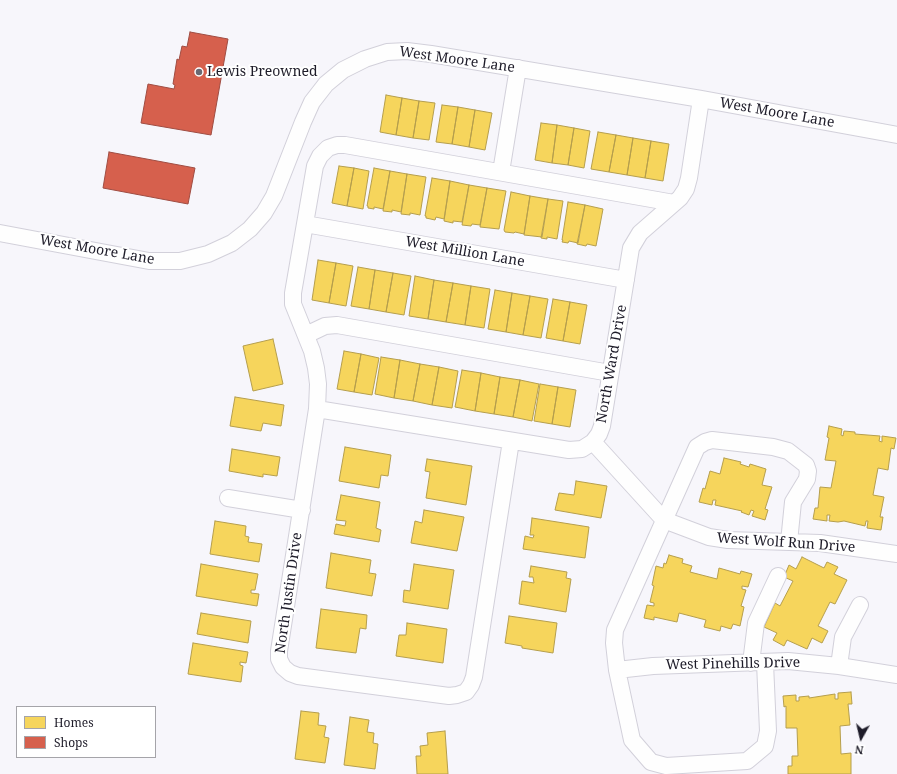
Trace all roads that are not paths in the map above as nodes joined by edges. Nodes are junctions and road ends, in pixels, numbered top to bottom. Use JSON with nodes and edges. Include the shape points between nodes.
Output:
{"nodes":[{"id":1,"x":518,"y":68,"type":"junction"},
{"id":2,"x":701,"y":99,"type":"junction"},
{"id":3,"x":897,"y":135,"type":"edge"},
{"id":4,"x":501,"y":172,"type":"junction"},
{"id":5,"x":674,"y":203,"type":"junction"},
{"id":6,"x":305,"y":224,"type":"junction"},
{"id":7,"x":0,"y":233,"type":"edge"},
{"id":8,"x":626,"y":280,"type":"junction"},
{"id":9,"x":306,"y":335,"type":"junction"},
{"id":10,"x":610,"y":373,"type":"junction"},
{"id":11,"x":318,"y":409,"type":"junction"},
{"id":12,"x":511,"y":441,"type":"junction"},
{"id":13,"x":593,"y":442,"type":"junction"},
{"id":14,"x":228,"y":498,"type":"dead end"},
{"id":15,"x":302,"y":510,"type":"junction"},
{"id":16,"x":664,"y":520,"type":"junction"},
{"id":17,"x":789,"y":542,"type":"junction"},
{"id":18,"x":897,"y":554,"type":"edge"},
{"id":19,"x":778,"y":576,"type":"dead end"},
{"id":20,"x":860,"y":605,"type":"dead end"},
{"id":21,"x":758,"y":663,"type":"junction"},
{"id":22,"x":839,"y":666,"type":"junction"},
{"id":23,"x":617,"y":670,"type":"junction"},
{"id":24,"x":897,"y":675,"type":"edge"}],
"edges":[{"from":1,"to":2,"type":"street","name":"West Moore Lane"},
{"from":1,"to":4,"type":"street"},
{"from":1,"to":7,"type":"street","name":"West Moore Lane","via":[[408,51],[388,52],[365,59],[343,70],[326,84],[312,102],[274,196],[264,213],[250,229],[232,243],[208,254],[180,261],[149,261]]},
{"from":2,"to":3,"type":"street","name":"West Moore Lane"},
{"from":2,"to":5,"type":"street","name":"North Ward Drive","via":[[688,183],[680,198]]},
{"from":4,"to":5,"type":"street","name":"North Justin Drive"},
{"from":4,"to":6,"type":"street","name":"North Justin Drive","via":[[337,145],[328,148],[315,166]]},
{"from":5,"to":8,"type":"street","name":"North Ward Drive","via":[[634,240]]},
{"from":6,"to":8,"type":"street","name":"West Million Lane"},
{"from":6,"to":9,"type":"street","name":"North Justin Drive","via":[[293,304]]},
{"from":8,"to":10,"type":"street","name":"North Ward Drive"},
{"from":9,"to":10,"type":"street","via":[[325,326],[337,325]]},
{"from":9,"to":11,"type":"street","name":"North Justin Drive","via":[[316,368]]},
{"from":10,"to":13,"type":"street","name":"North Ward Drive","via":[[602,426]]},
{"from":11,"to":12,"type":"street","name":"North Ward Drive"},
{"from":11,"to":15,"type":"street","name":"North Justin Drive"},
{"from":12,"to":13,"type":"street","name":"North Ward Drive","via":[[569,450],[582,449]]},
{"from":12,"to":15,"type":"street","name":"North Justin Drive","via":[[474,677],[466,692],[458,696],[298,676],[283,667],[279,651]]},
{"from":13,"to":16,"type":"street","name":"West Wolf Run Drive"},
{"from":14,"to":15,"type":"street"},
{"from":16,"to":17,"type":"street","name":"West Wolf Run Drive","via":[[709,537]]},
{"from":16,"to":17,"type":"street","via":[[697,447],[712,440],[725,440],[773,447],[788,451],[806,465],[808,471],[807,479],[793,502]]},
{"from":16,"to":23,"type":"street","via":[[615,630]]},
{"from":17,"to":18,"type":"street","name":"West Wolf Run Drive","via":[[820,543]]},
{"from":19,"to":21,"type":"street","via":[[756,623]]},
{"from":20,"to":22,"type":"street","via":[[843,637]]},
{"from":21,"to":22,"type":"street","name":"West Pinehills Drive","via":[[788,661]]},
{"from":21,"to":23,"type":"street","name":"West Pinehills Drive","via":[[653,666]]},
{"from":21,"to":23,"type":"street","via":[[768,731],[765,746],[747,761],[666,766],[651,762],[632,740]]},
{"from":22,"to":24,"type":"street","name":"West Pinehills Drive"}]}
